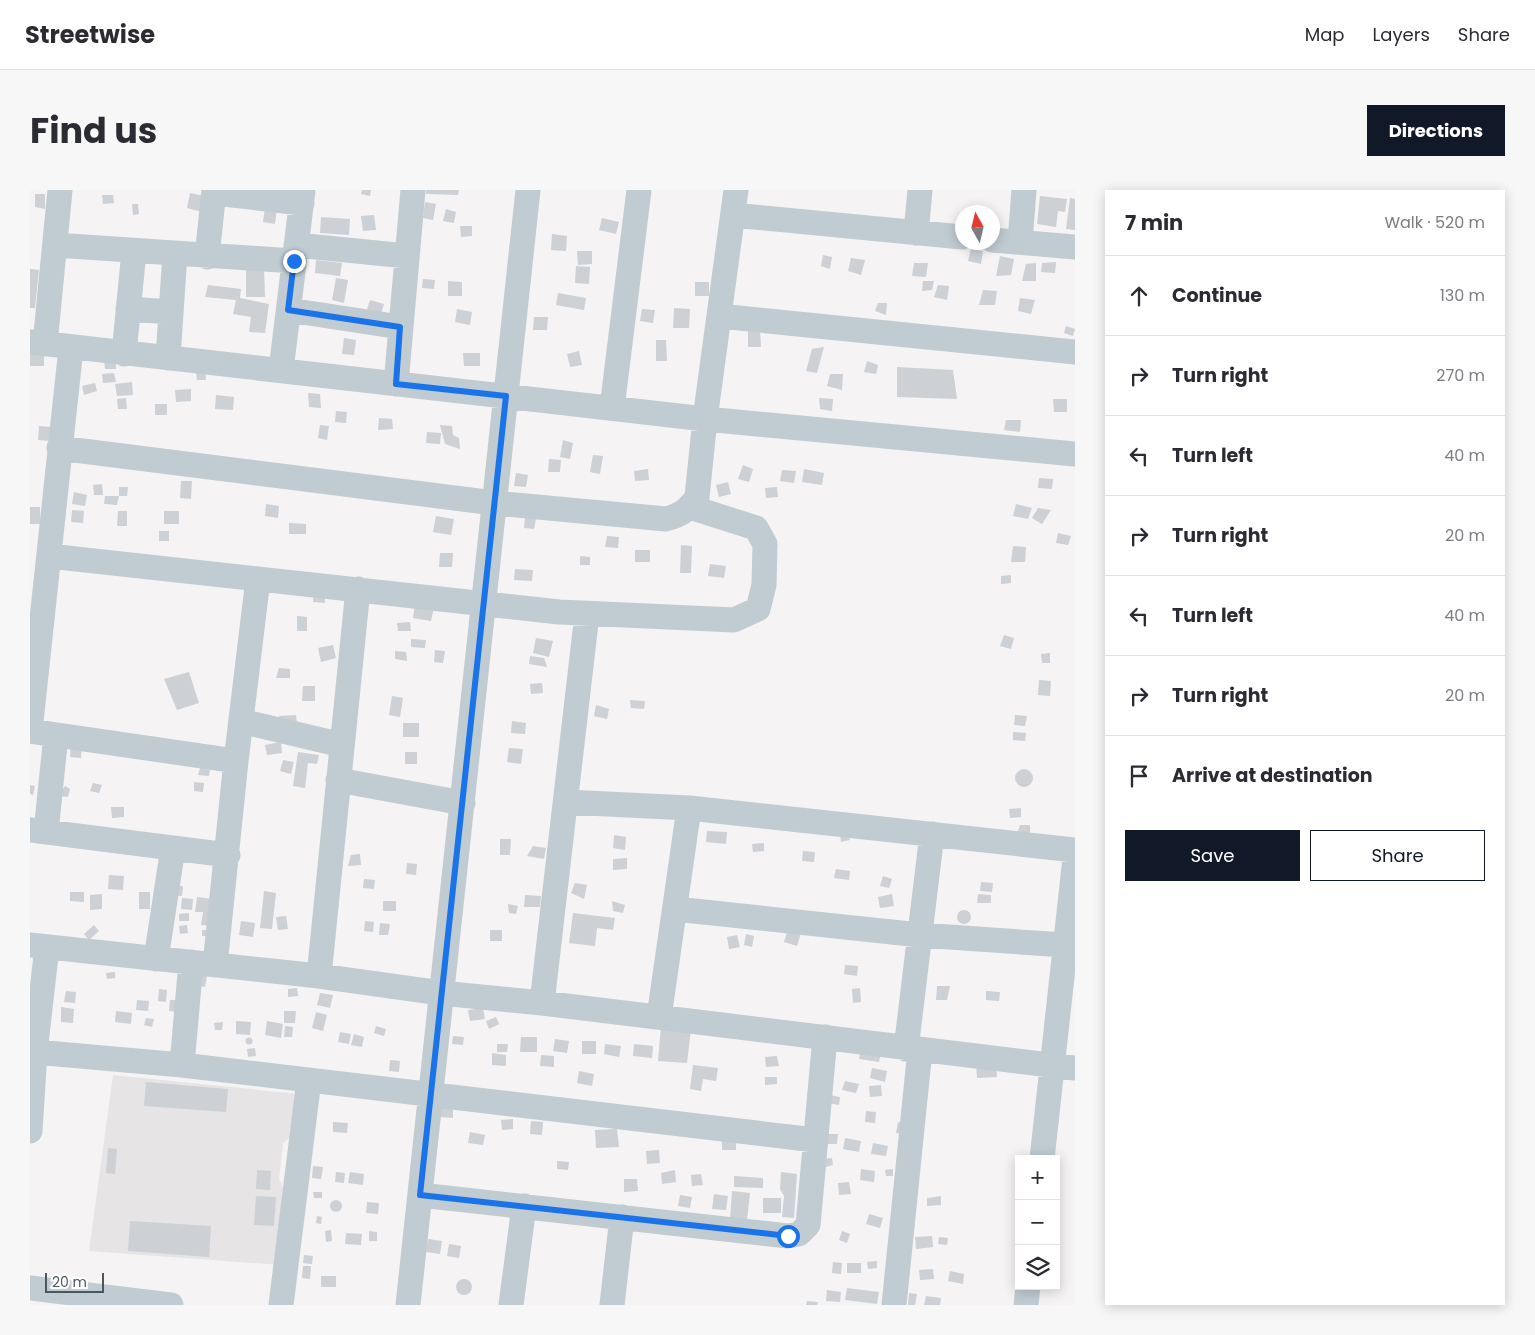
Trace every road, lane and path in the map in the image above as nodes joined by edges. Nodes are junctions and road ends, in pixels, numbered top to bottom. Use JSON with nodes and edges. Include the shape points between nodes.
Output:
{"nodes":[{"id":1,"x":60,"y":190,"type":"edge"},
{"id":2,"x":413,"y":190,"type":"edge"},
{"id":3,"x":528,"y":190,"type":"edge"},
{"id":4,"x":640,"y":190,"type":"edge"},
{"id":5,"x":736,"y":190,"type":"edge"},
{"id":6,"x":920,"y":190,"type":"edge"},
{"id":7,"x":1024,"y":190,"type":"edge"},
{"id":8,"x":214,"y":192,"type":"edge"},
{"id":9,"x":302,"y":197,"type":"edge"},
{"id":10,"x":733,"y":215,"type":"junction"},
{"id":11,"x":916,"y":232,"type":"junction"},
{"id":12,"x":955,"y":236,"type":"edge"},
{"id":13,"x":1000,"y":241,"type":"edge"},
{"id":14,"x":1020,"y":242,"type":"junction"},
{"id":15,"x":1075,"y":247,"type":"edge"},
{"id":16,"x":134,"y":251,"type":"junction"},
{"id":17,"x":295,"y":253,"type":"junction"},
{"id":18,"x":175,"y":254,"type":"junction"},
{"id":19,"x":407,"y":256,"type":"junction"},
{"id":20,"x":207,"y":257,"type":"junction"},
{"id":21,"x":45,"y":259,"type":"edge"},
{"id":22,"x":128,"y":309,"type":"junction"},
{"id":23,"x":288,"y":310,"type":"junction"},
{"id":24,"x":170,"y":312,"type":"junction"},
{"id":25,"x":719,"y":316,"type":"junction"},
{"id":26,"x":400,"y":327,"type":"junction"},
{"id":27,"x":38,"y":343,"type":"edge"},
{"id":28,"x":71,"y":348,"type":"junction"},
{"id":29,"x":1075,"y":352,"type":"edge"},
{"id":30,"x":124,"y":354,"type":"junction"},
{"id":31,"x":168,"y":358,"type":"junction"},
{"id":32,"x":281,"y":370,"type":"junction"},
{"id":33,"x":396,"y":384,"type":"junction"},
{"id":34,"x":506,"y":396,"type":"junction"},
{"id":35,"x":612,"y":408,"type":"junction"},
{"id":36,"x":705,"y":419,"type":"junction"},
{"id":37,"x":60,"y":448,"type":"junction"},
{"id":38,"x":1075,"y":454,"type":"edge"},
{"id":39,"x":494,"y":503,"type":"junction"},
{"id":40,"x":690,"y":508,"type":"junction"},
{"id":41,"x":49,"y":556,"type":"junction"},
{"id":42,"x":258,"y":579,"type":"junction"},
{"id":43,"x":358,"y":588,"type":"junction"},
{"id":44,"x":484,"y":604,"type":"junction"},
{"id":45,"x":587,"y":614,"type":"junction"},
{"id":46,"x":241,"y":721,"type":"junction"},
{"id":47,"x":30,"y":731,"type":"edge"},
{"id":48,"x":56,"y":735,"type":"junction"},
{"id":49,"x":342,"y":744,"type":"junction"},
{"id":50,"x":236,"y":761,"type":"junction"},
{"id":51,"x":338,"y":780,"type":"junction"},
{"id":52,"x":566,"y":802,"type":"junction"},
{"id":53,"x":463,"y":803,"type":"junction"},
{"id":54,"x":689,"y":808,"type":"junction"},
{"id":55,"x":38,"y":831,"type":"edge"},
{"id":56,"x":932,"y":834,"type":"junction"},
{"id":57,"x":173,"y":848,"type":"junction"},
{"id":58,"x":1075,"y":850,"type":"edge"},
{"id":59,"x":228,"y":855,"type":"junction"},
{"id":60,"x":1075,"y":858,"type":"edge"},
{"id":61,"x":675,"y":909,"type":"junction"},
{"id":62,"x":920,"y":935,"type":"junction"},
{"id":63,"x":1064,"y":945,"type":"junction"},
{"id":64,"x":38,"y":946,"type":"edge"},
{"id":65,"x":156,"y":959,"type":"junction"},
{"id":66,"x":203,"y":964,"type":"junction"},
{"id":67,"x":319,"y":976,"type":"junction"},
{"id":68,"x":442,"y":993,"type":"junction"},
{"id":69,"x":542,"y":1003,"type":"junction"},
{"id":70,"x":660,"y":1017,"type":"junction"},
{"id":71,"x":824,"y":1037,"type":"junction"},
{"id":72,"x":913,"y":1049,"type":"junction"},
{"id":73,"x":35,"y":1052,"type":"junction"},
{"id":74,"x":182,"y":1065,"type":"junction"},
{"id":75,"x":1064,"y":1067,"type":"edge"},
{"id":76,"x":309,"y":1080,"type":"junction"},
{"id":77,"x":430,"y":1095,"type":"junction"},
{"id":78,"x":30,"y":1132,"type":"edge"},
{"id":79,"x":815,"y":1140,"type":"junction"},
{"id":80,"x":1043,"y":1155,"type":"edge"},
{"id":81,"x":420,"y":1195,"type":"junction"},
{"id":82,"x":524,"y":1206,"type":"junction"},
{"id":83,"x":622,"y":1217,"type":"junction"},
{"id":84,"x":30,"y":1288,"type":"edge"},
{"id":85,"x":1028,"y":1290,"type":"edge"},
{"id":86,"x":171,"y":1305,"type":"edge"},
{"id":87,"x":281,"y":1305,"type":"edge"},
{"id":88,"x":408,"y":1305,"type":"edge"},
{"id":89,"x":511,"y":1305,"type":"edge"},
{"id":90,"x":612,"y":1305,"type":"edge"},
{"id":91,"x":894,"y":1305,"type":"edge"},
{"id":92,"x":1026,"y":1305,"type":"edge"}],
"edges":[{"from":1,"to":21,"type":"street"},
{"from":2,"to":19,"type":"street"},
{"from":3,"to":34,"type":"street"},
{"from":4,"to":35,"type":"street"},
{"from":5,"to":10,"type":"street"},
{"from":6,"to":11,"type":"street"},
{"from":7,"to":14,"type":"street"},
{"from":8,"to":9,"type":"street"},
{"from":8,"to":20,"type":"street"},
{"from":9,"to":17,"type":"street"},
{"from":10,"to":11,"type":"street"},
{"from":10,"to":25,"type":"street"},
{"from":11,"to":12,"type":"street"},
{"from":13,"to":14,"type":"street"},
{"from":14,"to":15,"type":"street"},
{"from":16,"to":18,"type":"street"},
{"from":16,"to":21,"type":"street"},
{"from":16,"to":22,"type":"street"},
{"from":17,"to":19,"type":"street"},
{"from":17,"to":20,"type":"street"},
{"from":17,"to":23,"type":"street"},
{"from":18,"to":20,"type":"street"},
{"from":18,"to":24,"type":"street"},
{"from":19,"to":26,"type":"street"},
{"from":21,"to":27,"type":"street"},
{"from":22,"to":24,"type":"street"},
{"from":22,"to":30,"type":"street"},
{"from":23,"to":26,"type":"street"},
{"from":23,"to":32,"type":"street"},
{"from":24,"to":31,"type":"street"},
{"from":25,"to":29,"type":"street"},
{"from":25,"to":36,"type":"street"},
{"from":26,"to":33,"type":"street"},
{"from":27,"to":28,"type":"street"},
{"from":28,"to":30,"type":"street"},
{"from":28,"to":37,"type":"street"},
{"from":30,"to":31,"type":"street"},
{"from":31,"to":32,"type":"street"},
{"from":32,"to":33,"type":"street"},
{"from":33,"to":34,"type":"street"},
{"from":34,"to":35,"type":"street"},
{"from":34,"to":39,"type":"street"},
{"from":35,"to":36,"type":"street"},
{"from":36,"to":38,"type":"street"},
{"from":36,"to":40,"type":"street","via":[[697,497]]},
{"from":37,"to":39,"type":"street"},
{"from":37,"to":41,"type":"street"},
{"from":39,"to":40,"type":"street","via":[[666,519]]},
{"from":39,"to":44,"type":"street"},
{"from":40,"to":45,"type":"street","via":[[756,528],[765,544],[764,585],[758,609],[734,620]]},
{"from":41,"to":42,"type":"street"},
{"from":41,"to":47,"type":"street"},
{"from":42,"to":43,"type":"street"},
{"from":42,"to":46,"type":"street"},
{"from":43,"to":44,"type":"street"},
{"from":43,"to":49,"type":"street"},
{"from":44,"to":45,"type":"street"},
{"from":44,"to":53,"type":"street"},
{"from":45,"to":52,"type":"street"},
{"from":46,"to":49,"type":"street"},
{"from":46,"to":50,"type":"street"},
{"from":47,"to":48,"type":"street"},
{"from":48,"to":50,"type":"street"},
{"from":48,"to":55,"type":"street"},
{"from":49,"to":51,"type":"street"},
{"from":50,"to":59,"type":"street"},
{"from":51,"to":53,"type":"street"},
{"from":51,"to":67,"type":"street"},
{"from":52,"to":54,"type":"street"},
{"from":52,"to":69,"type":"street"},
{"from":53,"to":68,"type":"street"},
{"from":54,"to":56,"type":"street"},
{"from":54,"to":61,"type":"street"},
{"from":55,"to":57,"type":"street"},
{"from":56,"to":58,"type":"street"},
{"from":56,"to":62,"type":"street"},
{"from":57,"to":59,"type":"street"},
{"from":57,"to":65,"type":"street"},
{"from":59,"to":66,"type":"street"},
{"from":60,"to":63,"type":"street"},
{"from":61,"to":62,"type":"street"},
{"from":61,"to":70,"type":"street"},
{"from":62,"to":63,"type":"street"},
{"from":62,"to":72,"type":"street"},
{"from":63,"to":75,"type":"street"},
{"from":64,"to":65,"type":"street"},
{"from":64,"to":73,"type":"street"},
{"from":65,"to":66,"type":"street"},
{"from":66,"to":67,"type":"street"},
{"from":66,"to":74,"type":"street"},
{"from":67,"to":68,"type":"street"},
{"from":68,"to":69,"type":"street"},
{"from":68,"to":77,"type":"street"},
{"from":69,"to":70,"type":"street"},
{"from":70,"to":71,"type":"street"},
{"from":71,"to":72,"type":"street"},
{"from":71,"to":79,"type":"street"},
{"from":72,"to":75,"type":"street"},
{"from":72,"to":91,"type":"street"},
{"from":73,"to":74,"type":"street"},
{"from":73,"to":78,"type":"street"},
{"from":74,"to":76,"type":"street"},
{"from":75,"to":80,"type":"street"},
{"from":76,"to":77,"type":"street"},
{"from":76,"to":87,"type":"street"},
{"from":77,"to":79,"type":"street"},
{"from":77,"to":81,"type":"street"},
{"from":79,"to":83,"type":"street","via":[[808,1225],[799,1234],[788,1236]]},
{"from":81,"to":82,"type":"street"},
{"from":81,"to":88,"type":"street"},
{"from":82,"to":83,"type":"street"},
{"from":82,"to":89,"type":"street"},
{"from":83,"to":90,"type":"street"},
{"from":84,"to":86,"type":"street"},
{"from":85,"to":92,"type":"street"}]}
